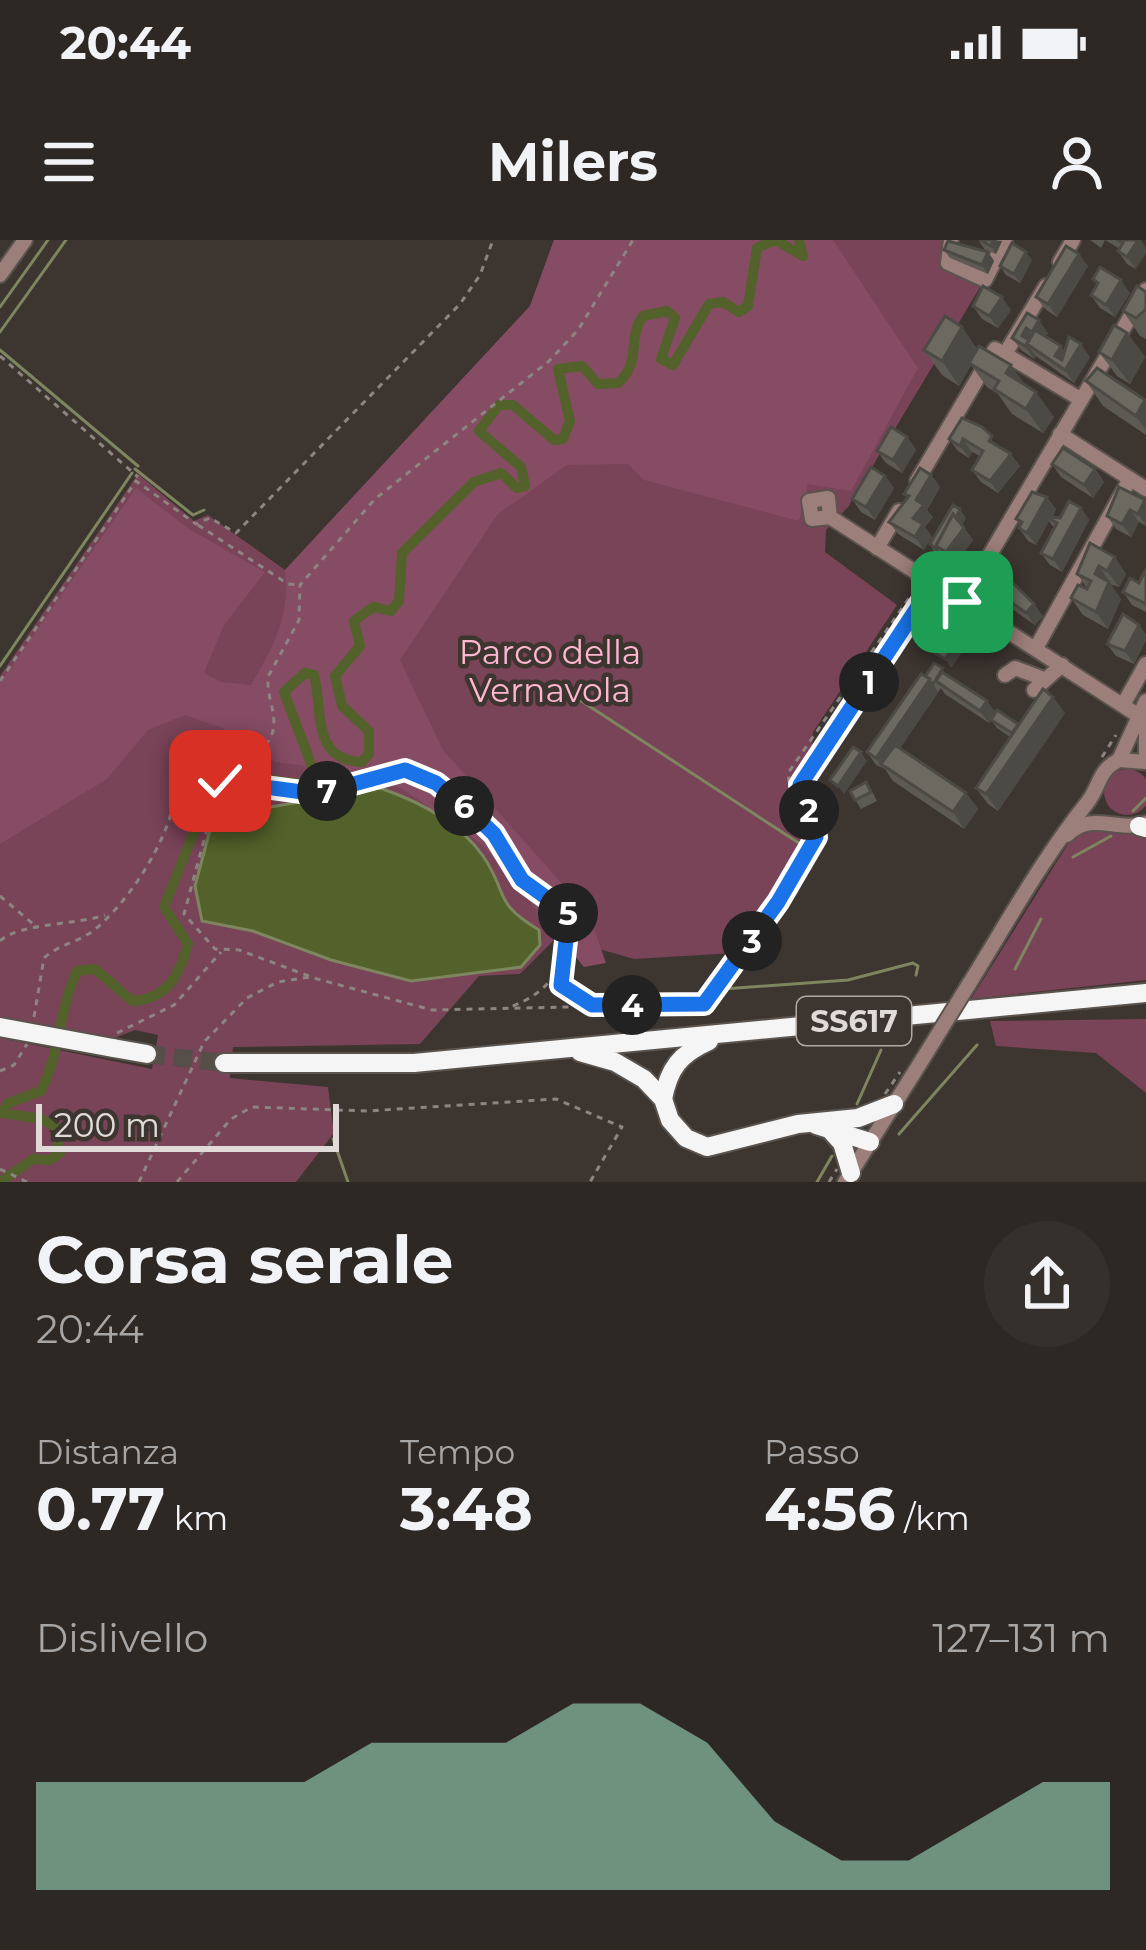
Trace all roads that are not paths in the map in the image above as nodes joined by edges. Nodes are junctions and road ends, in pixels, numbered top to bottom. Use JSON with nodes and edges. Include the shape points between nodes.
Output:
{"nodes":[{"id":1,"x":25,"y":240,"type":"edge"},
{"id":2,"x":952,"y":240,"type":"edge"},
{"id":3,"x":1005,"y":240,"type":"edge"},
{"id":4,"x":1073,"y":240,"type":"edge"},
{"id":5,"x":0,"y":245,"type":"edge"},
{"id":6,"x":14,"y":255,"type":"junction"},
{"id":7,"x":0,"y":275,"type":"edge"},
{"id":8,"x":1146,"y":290,"type":"edge"},
{"id":9,"x":1005,"y":354,"type":"junction"},
{"id":10,"x":1080,"y":399,"type":"junction"},
{"id":11,"x":1060,"y":434,"type":"junction"},
{"id":12,"x":1141,"y":484,"type":"edge"},
{"id":13,"x":830,"y":517,"type":"dead end"},
{"id":14,"x":878,"y":548,"type":"junction"},
{"id":15,"x":929,"y":590,"type":"junction"},
{"id":16,"x":962,"y":602,"type":"junction"},
{"id":17,"x":1036,"y":648,"type":"junction"},
{"id":18,"x":1146,"y":664,"type":"edge"},
{"id":19,"x":1062,"y":665,"type":"junction"},
{"id":20,"x":1005,"y":675,"type":"dead end"},
{"id":21,"x":1138,"y":707,"type":"edge"},
{"id":22,"x":1146,"y":759,"type":"edge"},
{"id":23,"x":1119,"y":760,"type":"junction"},
{"id":24,"x":800,"y":785,"type":"road end"},
{"id":25,"x":1095,"y":792,"type":"junction"},
{"id":26,"x":1111,"y":822,"type":"junction"},
{"id":27,"x":1144,"y":826,"type":"edge"},
{"id":28,"x":1048,"y":857,"type":"junction"},
{"id":29,"x":1146,"y":993,"type":"edge"},
{"id":30,"x":0,"y":1027,"type":"edge"},
{"id":31,"x":722,"y":1034,"type":"junction"},
{"id":32,"x":570,"y":1049,"type":"junction"},
{"id":33,"x":147,"y":1054,"type":"tunnel mouth"},
{"id":34,"x":224,"y":1063,"type":"tunnel mouth"},
{"id":35,"x":664,"y":1099,"type":"junction"},
{"id":36,"x":894,"y":1104,"type":"junction"},
{"id":37,"x":838,"y":1126,"type":"junction"},
{"id":38,"x":870,"y":1142,"type":"junction"},
{"id":39,"x":848,"y":1178,"type":"edge"}],
"edges":[{"from":1,"to":6,"type":"street"},
{"from":2,"to":3,"type":"street","via":[[948,263],[985,280]]},
{"from":4,"to":9,"type":"street"},
{"from":5,"to":6,"type":"street"},
{"from":6,"to":7,"type":"street"},
{"from":8,"to":10,"type":"street"},
{"from":9,"to":10,"type":"street"},
{"from":9,"to":14,"type":"street","via":[[995,349]]},
{"from":10,"to":11,"type":"street"},
{"from":11,"to":12,"type":"street"},
{"from":11,"to":16,"type":"street"},
{"from":12,"to":17,"type":"street"},
{"from":13,"to":14,"type":"street"},
{"from":14,"to":15,"type":"street"},
{"from":15,"to":16,"type":"street"},
{"from":15,"to":24,"type":"street"},
{"from":16,"to":17,"type":"street"},
{"from":17,"to":19,"type":"street"},
{"from":18,"to":21,"type":"street"},
{"from":19,"to":20,"type":"street","via":[[1039,684],[1015,668]]},
{"from":19,"to":21,"type":"street"},
{"from":21,"to":22,"type":"street"},
{"from":21,"to":23,"type":"street"},
{"from":22,"to":23,"type":"street"},
{"from":23,"to":25,"type":"street","via":[[1101,773]]},
{"from":25,"to":26,"type":"street"},
{"from":25,"to":28,"type":"street"},
{"from":26,"to":27,"type":"street"},
{"from":26,"to":28,"type":"street","via":[[1080,824]]},
{"from":28,"to":36,"type":"street","bridge":true},
{"from":29,"to":31,"type":"highway","number":"SS617"},
{"from":30,"to":33,"type":"highway","bridge":true,"via":[[114,1041]]},
{"from":31,"to":32,"type":"highway","number":"SS617"},
{"from":31,"to":35,"type":"highway","via":[[685,1052],[668,1074]]},
{"from":32,"to":34,"type":"highway","number":"SS617","via":[[331,1067]]},
{"from":32,"to":35,"type":"highway","via":[[615,1062]]},
{"from":35,"to":37,"type":"highway","via":[[686,1138],[707,1147],[812,1123]]},
{"from":36,"to":37,"type":"highway"},
{"from":36,"to":38,"type":"street"},
{"from":37,"to":38,"type":"highway"},
{"from":37,"to":39,"type":"highway"},
{"from":38,"to":39,"type":"street"}]}
